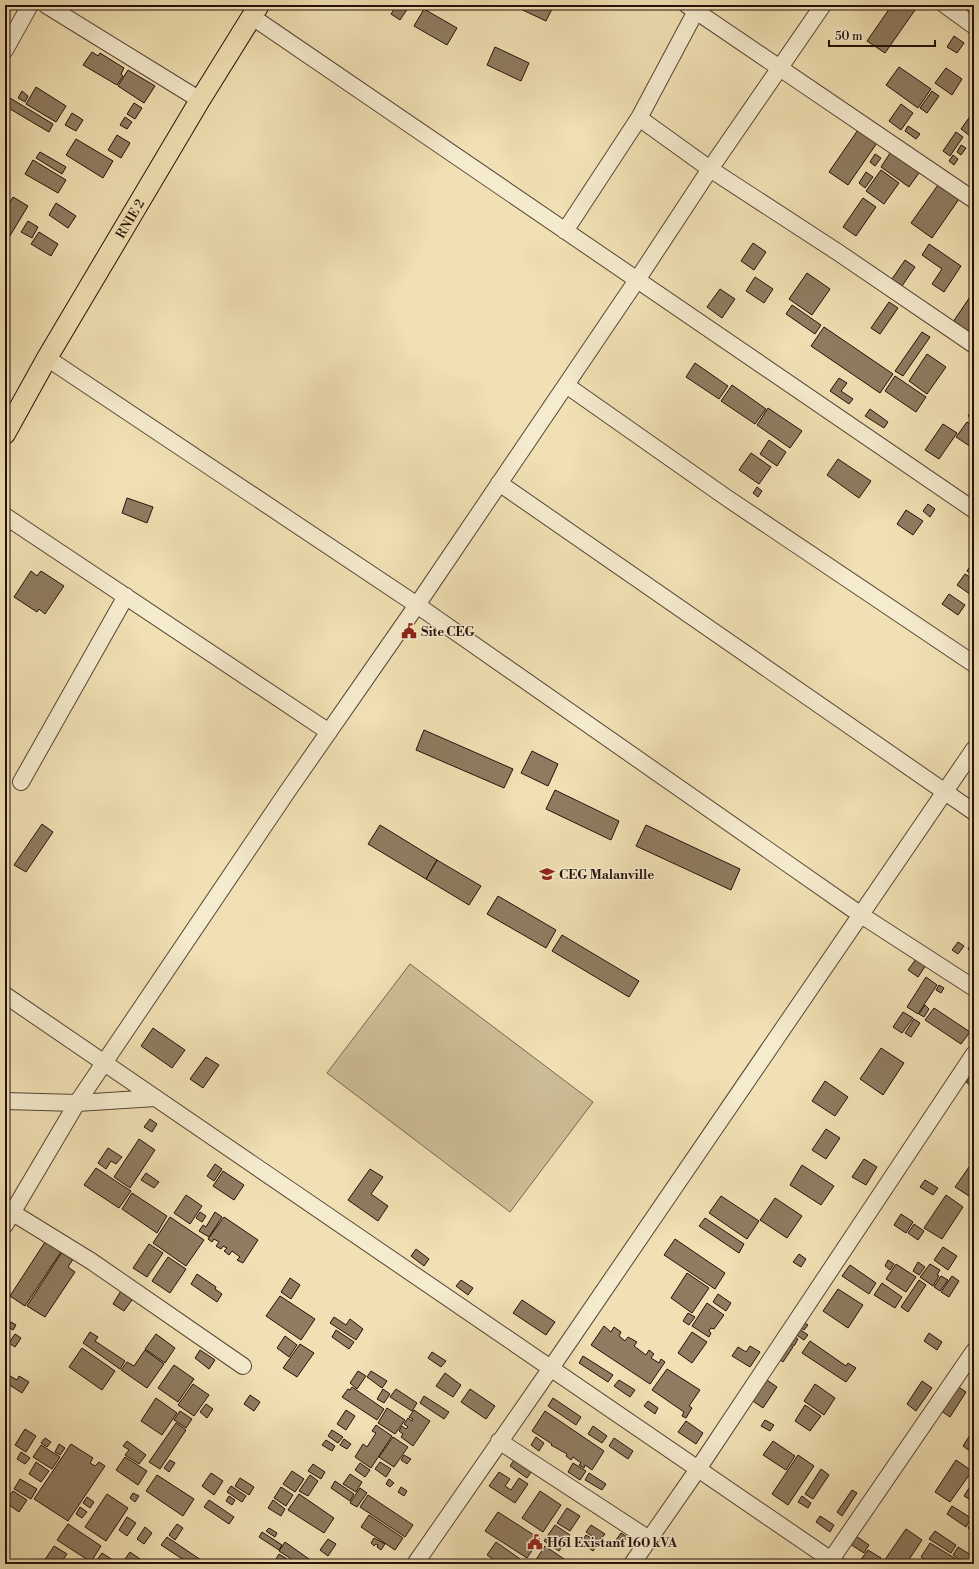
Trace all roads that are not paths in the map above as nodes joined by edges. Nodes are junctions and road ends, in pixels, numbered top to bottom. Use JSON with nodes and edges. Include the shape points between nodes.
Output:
{"nodes":[{"id":1,"x":30,"y":5,"type":"edge"},
{"id":2,"x":46,"y":5,"type":"edge"},
{"id":3,"x":823,"y":5,"type":"edge"},
{"id":4,"x":945,"y":5,"type":"edge"},
{"id":5,"x":691,"y":8,"type":"edge"},
{"id":6,"x":255,"y":11,"type":"edge"},
{"id":7,"x":974,"y":26,"type":"edge"},
{"id":8,"x":5,"y":50,"type":"edge"},
{"id":9,"x":780,"y":68,"type":"junction"},
{"id":10,"x":200,"y":100,"type":"junction"},
{"id":11,"x":639,"y":118,"type":"junction"},
{"id":12,"x":710,"y":169,"type":"junction"},
{"id":13,"x":974,"y":200,"type":"edge"},
{"id":14,"x":565,"y":231,"type":"junction"},
{"id":15,"x":637,"y":280,"type":"junction"},
{"id":16,"x":974,"y":345,"type":"edge"},
{"id":17,"x":47,"y":358,"type":"junction"},
{"id":18,"x":566,"y":385,"type":"junction"},
{"id":19,"x":5,"y":434,"type":"edge"},
{"id":20,"x":499,"y":483,"type":"junction"},
{"id":21,"x":974,"y":510,"type":"edge"},
{"id":22,"x":5,"y":516,"type":"edge"},
{"id":23,"x":126,"y":596,"type":"junction"},
{"id":24,"x":417,"y":605,"type":"junction"},
{"id":25,"x":974,"y":664,"type":"edge"},
{"id":26,"x":329,"y":732,"type":"junction"},
{"id":27,"x":974,"y":749,"type":"edge"},
{"id":28,"x":22,"y":782,"type":"dead end"},
{"id":29,"x":945,"y":792,"type":"junction"},
{"id":30,"x":974,"y":812,"type":"edge"},
{"id":31,"x":861,"y":914,"type":"junction"},
{"id":32,"x":974,"y":988,"type":"edge"},
{"id":33,"x":5,"y":995,"type":"edge"},
{"id":34,"x":974,"y":1054,"type":"edge"},
{"id":35,"x":104,"y":1063,"type":"junction"},
{"id":36,"x":156,"y":1098,"type":"junction"},
{"id":37,"x":5,"y":1101,"type":"edge"},
{"id":38,"x":77,"y":1102,"type":"junction"},
{"id":39,"x":9,"y":1219,"type":"edge"},
{"id":40,"x":974,"y":1351,"type":"edge"},
{"id":41,"x":243,"y":1366,"type":"dead end"},
{"id":42,"x":551,"y":1368,"type":"junction"},
{"id":43,"x":499,"y":1441,"type":"junction"},
{"id":44,"x":698,"y":1469,"type":"junction"},
{"id":45,"x":649,"y":1539,"type":"junction"},
{"id":46,"x":832,"y":1562,"type":"edge"},
{"id":47,"x":415,"y":1564,"type":"edge"},
{"id":48,"x":632,"y":1564,"type":"edge"}],
"edges":[{"from":1,"to":8,"type":"street"},
{"from":2,"to":10,"type":"street"},
{"from":3,"to":9,"type":"street"},
{"from":4,"to":7,"type":"street"},
{"from":5,"to":9,"type":"street"},
{"from":5,"to":11,"type":"street"},
{"from":6,"to":10,"type":"main road","name":"RNIE 2","number":"RNIE 2"},
{"from":6,"to":14,"type":"street"},
{"from":9,"to":12,"type":"street"},
{"from":9,"to":13,"type":"street"},
{"from":10,"to":17,"type":"main road","name":"RNIE 2","number":"RNIE 2"},
{"from":11,"to":12,"type":"street"},
{"from":11,"to":14,"type":"street"},
{"from":12,"to":15,"type":"street"},
{"from":12,"to":16,"type":"street"},
{"from":14,"to":15,"type":"street"},
{"from":15,"to":18,"type":"street"},
{"from":15,"to":21,"type":"street"},
{"from":17,"to":19,"type":"main road","name":"RNIE 2","number":"RNIE 2"},
{"from":17,"to":24,"type":"street"},
{"from":18,"to":20,"type":"street"},
{"from":18,"to":25,"type":"street","via":[[727,498]]},
{"from":20,"to":24,"type":"street"},
{"from":20,"to":29,"type":"street"},
{"from":22,"to":23,"type":"street"},
{"from":23,"to":26,"type":"street"},
{"from":23,"to":28,"type":"street"},
{"from":24,"to":26,"type":"street"},
{"from":24,"to":31,"type":"street"},
{"from":26,"to":35,"type":"street"},
{"from":27,"to":29,"type":"street"},
{"from":29,"to":30,"type":"street"},
{"from":29,"to":31,"type":"street"},
{"from":31,"to":32,"type":"street"},
{"from":31,"to":42,"type":"street"},
{"from":33,"to":35,"type":"street"},
{"from":34,"to":44,"type":"street"},
{"from":35,"to":36,"type":"street"},
{"from":35,"to":38,"type":"street"},
{"from":36,"to":38,"type":"street"},
{"from":36,"to":42,"type":"street"},
{"from":37,"to":38,"type":"street"},
{"from":38,"to":39,"type":"street"},
{"from":39,"to":41,"type":"street","via":[[91,1261]]},
{"from":40,"to":46,"type":"street"},
{"from":42,"to":43,"type":"street"},
{"from":42,"to":44,"type":"street"},
{"from":43,"to":45,"type":"street"},
{"from":43,"to":47,"type":"street"},
{"from":44,"to":45,"type":"street"},
{"from":44,"to":46,"type":"street"},
{"from":45,"to":48,"type":"street"}]}
